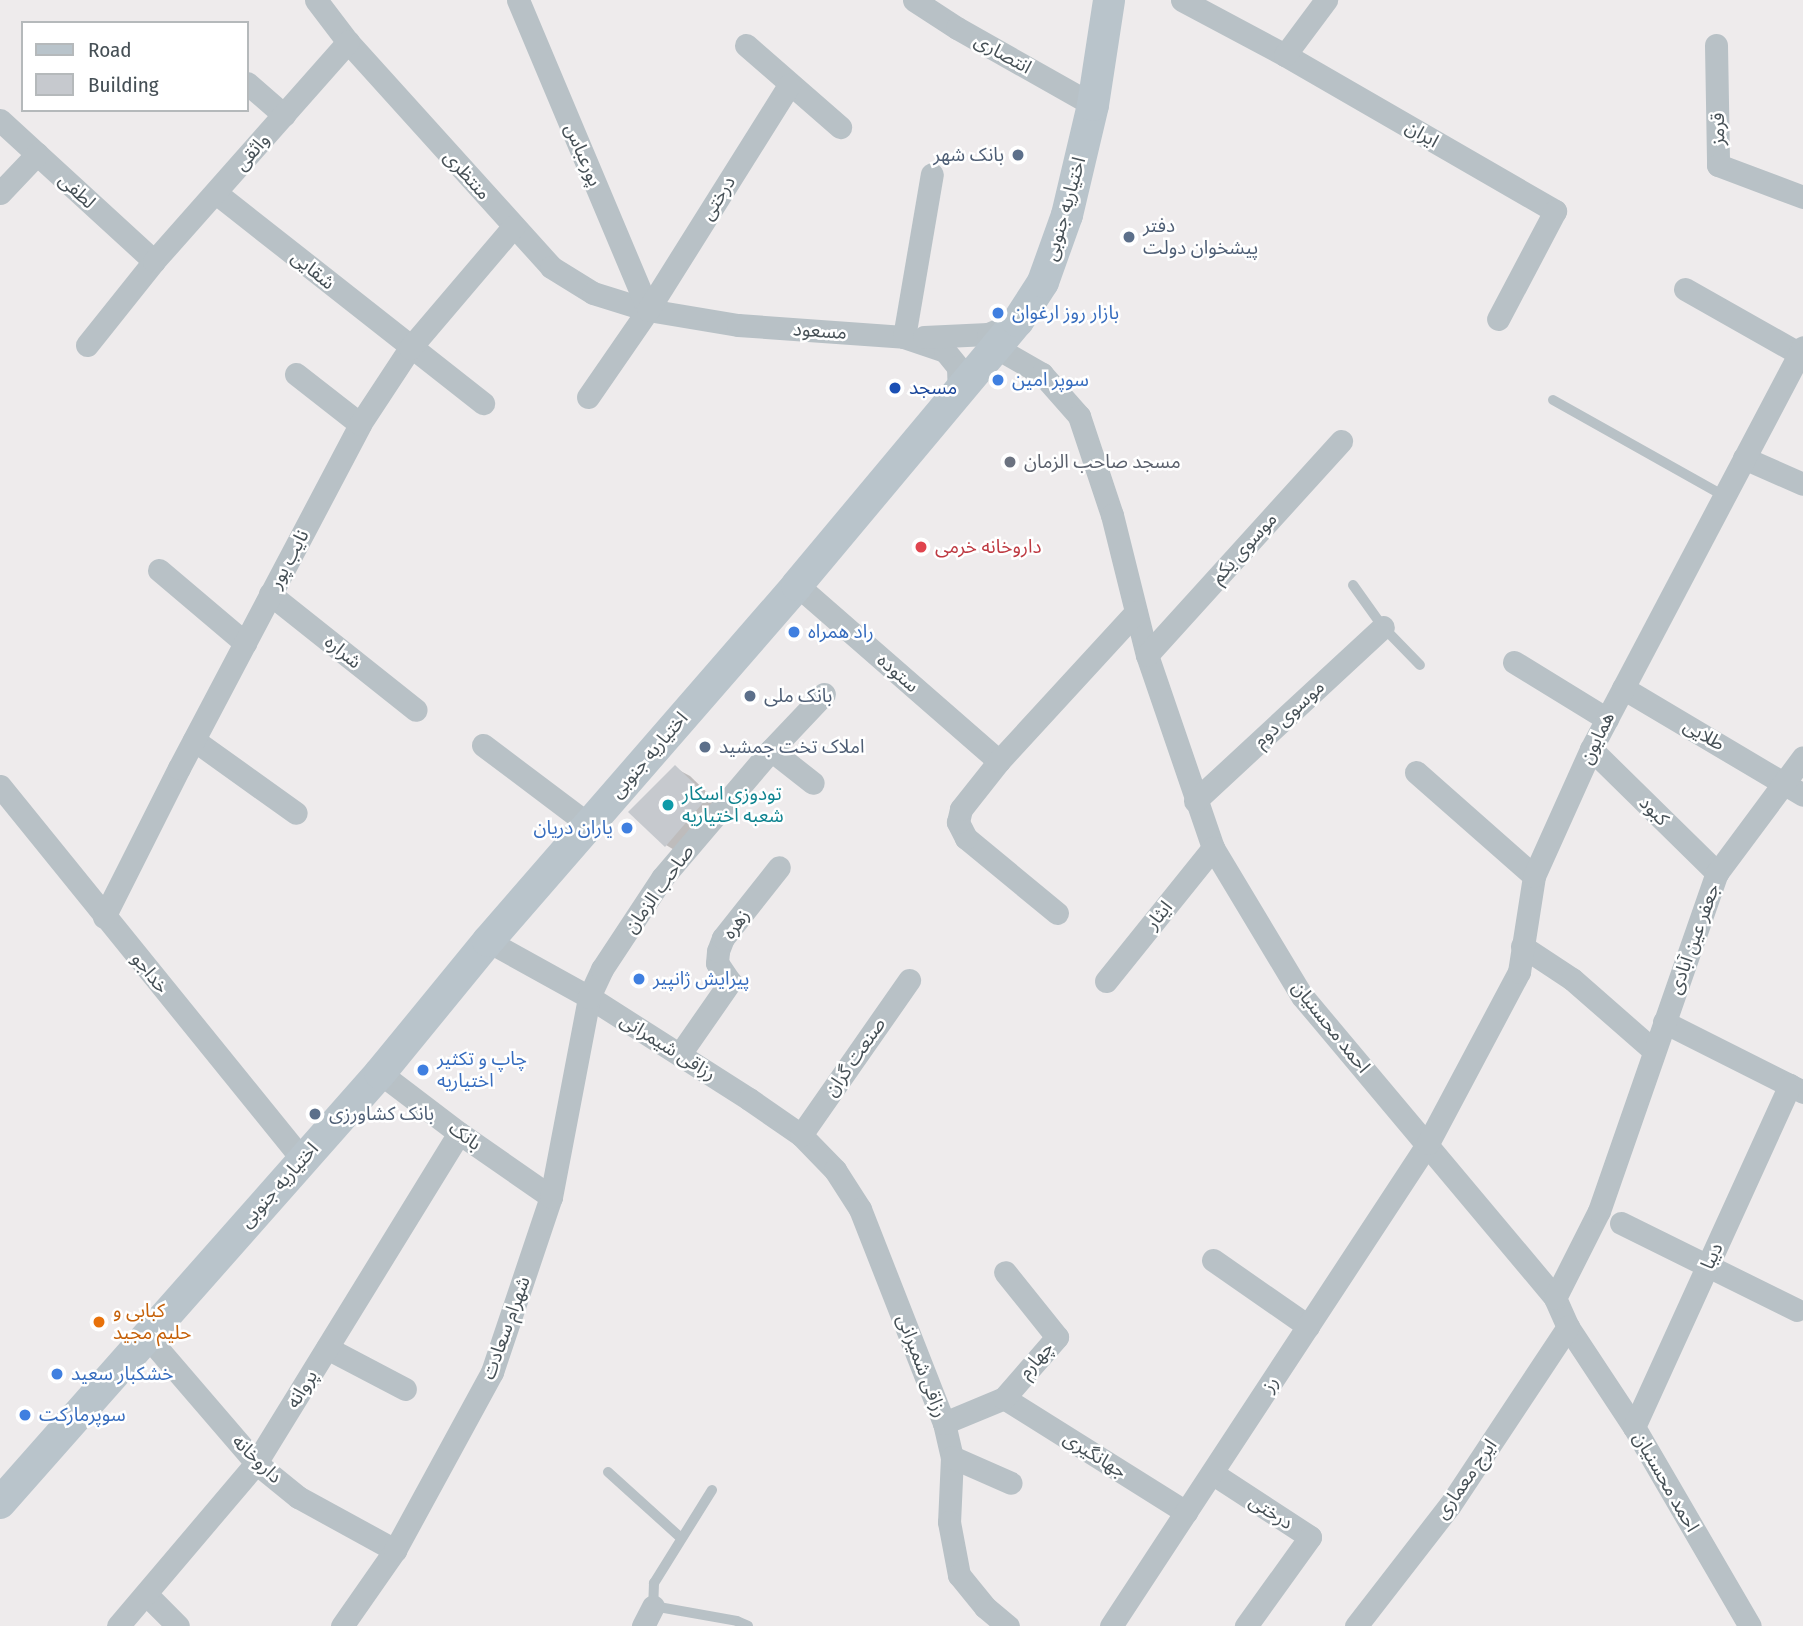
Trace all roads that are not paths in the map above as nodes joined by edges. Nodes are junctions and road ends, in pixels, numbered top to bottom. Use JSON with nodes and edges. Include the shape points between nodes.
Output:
{"nodes":[{"id":1,"x":316,"y":0,"type":"edge"},
{"id":2,"x":518,"y":0,"type":"edge"},
{"id":3,"x":914,"y":0,"type":"edge"},
{"id":4,"x":1109,"y":0,"type":"edge"},
{"id":5,"x":1182,"y":0,"type":"edge"},
{"id":6,"x":1326,"y":0,"type":"edge"},
{"id":7,"x":348,"y":42,"type":"junction"},
{"id":8,"x":1716,"y":44,"type":"dead end"},
{"id":9,"x":746,"y":45,"type":"dead end"},
{"id":10,"x":1285,"y":55,"type":"junction"},
{"id":11,"x":248,"y":84,"type":"edge"},
{"id":12,"x":789,"y":86,"type":"junction"},
{"id":13,"x":1093,"y":105,"type":"junction"},
{"id":14,"x":284,"y":115,"type":"junction"},
{"id":15,"x":840,"y":127,"type":"dead end"},
{"id":16,"x":4,"y":130,"type":"edge"},
{"id":17,"x":37,"y":154,"type":"junction"},
{"id":18,"x":932,"y":174,"type":"dead end"},
{"id":19,"x":0,"y":193,"type":"edge"},
{"id":20,"x":216,"y":193,"type":"junction"},
{"id":21,"x":1803,"y":197,"type":"edge"},
{"id":22,"x":514,"y":226,"type":"junction"},
{"id":23,"x":154,"y":261,"type":"junction"},
{"id":24,"x":1685,"y":289,"type":"dead end"},
{"id":25,"x":648,"y":310,"type":"junction"},
{"id":26,"x":1498,"y":319,"type":"dead end"},
{"id":27,"x":1018,"y":321,"type":"junction"},
{"id":28,"x":904,"y":337,"type":"junction"},
{"id":29,"x":87,"y":345,"type":"dead end"},
{"id":30,"x":410,"y":348,"type":"junction"},
{"id":31,"x":997,"y":348,"type":"junction"},
{"id":32,"x":1801,"y":350,"type":"edge"},
{"id":33,"x":296,"y":374,"type":"dead end"},
{"id":34,"x":959,"y":393,"type":"junction"},
{"id":35,"x":588,"y":397,"type":"dead end"},
{"id":36,"x":1553,"y":400,"type":"dead end"},
{"id":37,"x":484,"y":403,"type":"dead end"},
{"id":38,"x":360,"y":424,"type":"junction"},
{"id":39,"x":1341,"y":441,"type":"dead end"},
{"id":40,"x":1744,"y":458,"type":"junction"},
{"id":41,"x":1803,"y":484,"type":"edge"},
{"id":42,"x":1724,"y":496,"type":"junction"},
{"id":43,"x":159,"y":570,"type":"dead end"},
{"id":44,"x":797,"y":585,"type":"junction"},
{"id":45,"x":1353,"y":585,"type":"dead end"},
{"id":46,"x":270,"y":594,"type":"junction"},
{"id":47,"x":1136,"y":612,"type":"junction"},
{"id":48,"x":1383,"y":626,"type":"junction"},
{"id":49,"x":245,"y":643,"type":"junction"},
{"id":50,"x":1147,"y":655,"type":"junction"},
{"id":51,"x":1514,"y":662,"type":"dead end"},
{"id":52,"x":1420,"y":665,"type":"dead end"},
{"id":53,"x":1623,"y":688,"type":"junction"},
{"id":54,"x":824,"y":694,"type":"dead end"},
{"id":55,"x":416,"y":710,"type":"dead end"},
{"id":56,"x":1607,"y":719,"type":"junction"},
{"id":57,"x":194,"y":740,"type":"junction"},
{"id":58,"x":483,"y":745,"type":"dead end"},
{"id":59,"x":1591,"y":749,"type":"junction"},
{"id":60,"x":771,"y":750,"type":"junction"},
{"id":61,"x":1803,"y":757,"type":"edge"},
{"id":62,"x":999,"y":761,"type":"junction"},
{"id":63,"x":1416,"y":772,"type":"dead end"},
{"id":64,"x":813,"y":783,"type":"dead end"},
{"id":65,"x":0,"y":786,"type":"edge"},
{"id":66,"x":1794,"y":788,"type":"edge"},
{"id":67,"x":1195,"y":801,"type":"junction"},
{"id":68,"x":296,"y":813,"type":"dead end"},
{"id":69,"x":589,"y":825,"type":"junction"},
{"id":70,"x":1213,"y":848,"type":"junction"},
{"id":71,"x":779,"y":867,"type":"dead end"},
{"id":72,"x":1717,"y":873,"type":"junction"},
{"id":73,"x":1534,"y":876,"type":"junction"},
{"id":74,"x":1057,"y":913,"type":"dead end"},
{"id":75,"x":104,"y":917,"type":"junction"},
{"id":76,"x":488,"y":941,"type":"junction"},
{"id":77,"x":1522,"y":946,"type":"junction"},
{"id":78,"x":909,"y":980,"type":"dead end"},
{"id":79,"x":1106,"y":981,"type":"dead end"},
{"id":80,"x":589,"y":998,"type":"junction"},
{"id":81,"x":1664,"y":1021,"type":"junction"},
{"id":82,"x":1653,"y":1050,"type":"junction"},
{"id":83,"x":680,"y":1054,"type":"junction"},
{"id":84,"x":380,"y":1073,"type":"junction"},
{"id":85,"x":1797,"y":1089,"type":"edge"},
{"id":86,"x":459,"y":1133,"type":"junction"},
{"id":87,"x":801,"y":1135,"type":"junction"},
{"id":88,"x":1428,"y":1143,"type":"junction"},
{"id":89,"x":302,"y":1160,"type":"junction"},
{"id":90,"x":835,"y":1170,"type":"joint"},
{"id":91,"x":551,"y":1197,"type":"junction"},
{"id":92,"x":1622,"y":1223,"type":"dead end"},
{"id":93,"x":1213,"y":1260,"type":"dead end"},
{"id":94,"x":1708,"y":1266,"type":"junction"},
{"id":95,"x":1004,"y":1272,"type":"dead end"},
{"id":96,"x":1555,"y":1298,"type":"junction"},
{"id":97,"x":1797,"y":1310,"type":"dead end"},
{"id":98,"x":1308,"y":1326,"type":"junction"},
{"id":99,"x":1568,"y":1327,"type":"junction"},
{"id":100,"x":146,"y":1335,"type":"junction"},
{"id":101,"x":327,"y":1348,"type":"junction"},
{"id":102,"x":405,"y":1389,"type":"dead end"},
{"id":103,"x":1004,"y":1398,"type":"junction"},
{"id":104,"x":944,"y":1423,"type":"junction"},
{"id":105,"x":1634,"y":1427,"type":"junction"},
{"id":106,"x":952,"y":1457,"type":"junction"},
{"id":107,"x":256,"y":1463,"type":"junction"},
{"id":108,"x":608,"y":1472,"type":"dead end"},
{"id":109,"x":1212,"y":1473,"type":"junction"},
{"id":110,"x":1011,"y":1483,"type":"dead end"},
{"id":111,"x":712,"y":1490,"type":"dead end"},
{"id":112,"x":0,"y":1503,"type":"edge"},
{"id":113,"x":1186,"y":1512,"type":"junction"},
{"id":114,"x":681,"y":1538,"type":"junction"},
{"id":115,"x":395,"y":1550,"type":"junction"},
{"id":116,"x":146,"y":1594,"type":"junction"},
{"id":117,"x":648,"y":1616,"type":"edge"},
{"id":118,"x":118,"y":1626,"type":"edge"},
{"id":119,"x":178,"y":1626,"type":"edge"},
{"id":120,"x":342,"y":1626,"type":"edge"},
{"id":121,"x":748,"y":1626,"type":"edge"},
{"id":122,"x":1007,"y":1626,"type":"edge"},
{"id":123,"x":1111,"y":1626,"type":"edge"},
{"id":124,"x":1246,"y":1626,"type":"edge"},
{"id":125,"x":1356,"y":1626,"type":"edge"},
{"id":126,"x":1750,"y":1626,"type":"edge"}],
"edges":[{"from":1,"to":7,"type":"street","name":"منتظری"},
{"from":2,"to":25,"type":"street","name":"پورعباس"},
{"from":3,"to":13,"type":"street","name":"انتصاری"},
{"from":4,"to":13,"type":"main road","name":"اختیاریه جنوبی"},
{"from":5,"to":10,"type":"street","name":"ایران"},
{"from":6,"to":10,"type":"street"},
{"from":7,"to":14,"type":"street","name":"واثقی"},
{"from":7,"to":22,"type":"street","name":"منتظری"},
{"from":8,"to":21,"type":"street","name":"قرمز","via":[[1718,165]]},
{"from":9,"to":12,"type":"street"},
{"from":10,"to":26,"type":"street","name":"ایران","via":[[1555,211]]},
{"from":11,"to":14,"type":"street"},
{"from":12,"to":15,"type":"street"},
{"from":12,"to":25,"type":"street","name":"درختی"},
{"from":13,"to":27,"type":"main road","name":"اختیاریه جنوبی","via":[[1067,215],[1043,282]]},
{"from":14,"to":20,"type":"street","name":"واثقی"},
{"from":16,"to":17,"type":"street","name":"لطفی"},
{"from":17,"to":19,"type":"street"},
{"from":17,"to":23,"type":"street","name":"لطفی"},
{"from":18,"to":28,"type":"street"},
{"from":20,"to":23,"type":"street","name":"واثقی"},
{"from":20,"to":30,"type":"street","name":"شقایی"},
{"from":22,"to":25,"type":"street","name":"منتظری","via":[[551,267],[593,293]]},
{"from":22,"to":30,"type":"street","name":"نایب پور"},
{"from":23,"to":29,"type":"street","name":"واثقی"},
{"from":24,"to":32,"type":"street"},
{"from":25,"to":28,"type":"street","name":"مسعود","via":[[738,325]]},
{"from":25,"to":35,"type":"street","name":"درختی"},
{"from":27,"to":28,"type":"street","via":[[988,334]]},
{"from":27,"to":31,"type":"main road","name":"اختیاریه جنوبی"},
{"from":28,"to":34,"type":"street","name":"مسعود","via":[[945,351],[958,367]]},
{"from":30,"to":37,"type":"street","name":"شقایی"},
{"from":30,"to":38,"type":"street","name":"نایب پور"},
{"from":31,"to":34,"type":"main road","name":"اختیاریه جنوبی"},
{"from":31,"to":47,"type":"street","name":"احمد محسنیان","via":[[1042,374],[1079,416],[1112,515]]},
{"from":32,"to":40,"type":"street","name":"همایون"},
{"from":33,"to":38,"type":"street"},
{"from":34,"to":44,"type":"main road","name":"اختیاریه جنوبی"},
{"from":36,"to":42,"type":"lane"},
{"from":38,"to":46,"type":"street","name":"نایب پور"},
{"from":39,"to":50,"type":"street","name":"موسوی یکم"},
{"from":40,"to":41,"type":"street"},
{"from":40,"to":42,"type":"street","name":"همایون"},
{"from":42,"to":53,"type":"street","name":"همایون"},
{"from":43,"to":49,"type":"street"},
{"from":44,"to":62,"type":"street","name":"ستوده"},
{"from":44,"to":69,"type":"main road","name":"اختیاریه جنوبی"},
{"from":45,"to":48,"type":"lane"},
{"from":46,"to":49,"type":"street","name":"نایب پور"},
{"from":46,"to":55,"type":"street","name":"شراره"},
{"from":47,"to":50,"type":"street","name":"احمد محسنیان"},
{"from":47,"to":62,"type":"street"},
{"from":48,"to":52,"type":"lane"},
{"from":48,"to":67,"type":"street","name":"موسوی دوم"},
{"from":49,"to":57,"type":"street","name":"نایب پور"},
{"from":50,"to":67,"type":"street","name":"احمد محسنیان"},
{"from":51,"to":56,"type":"street"},
{"from":53,"to":56,"type":"street","name":"همایون"},
{"from":53,"to":66,"type":"street","name":"طلایی"},
{"from":54,"to":60,"type":"street","name":"صاحب الزمان"},
{"from":56,"to":59,"type":"street","name":"همایون"},
{"from":57,"to":68,"type":"street"},
{"from":57,"to":75,"type":"street","name":"نایب پور"},
{"from":58,"to":69,"type":"street"},
{"from":59,"to":72,"type":"street","name":"کبود"},
{"from":59,"to":73,"type":"street","name":"همایون"},
{"from":60,"to":64,"type":"street"},
{"from":60,"to":80,"type":"street","name":"صاحب الزمان","via":[[662,878],[602,969]]},
{"from":61,"to":66,"type":"street","name":"جعفر عین آبادی"},
{"from":62,"to":74,"type":"street","via":[[961,809],[958,822],[966,838]]},
{"from":63,"to":73,"type":"street"},
{"from":65,"to":75,"type":"street","name":"خداجو"},
{"from":66,"to":72,"type":"street","name":"جعفر عین آبادی"},
{"from":67,"to":70,"type":"street","name":"احمد محسنیان"},
{"from":69,"to":76,"type":"main road","name":"اختیاریه جنوبی"},
{"from":70,"to":79,"type":"street","name":"ایثار"},
{"from":70,"to":88,"type":"street","name":"احمد محسنیان","via":[[1302,996]]},
{"from":71,"to":83,"type":"street","name":"زهره","via":[[723,938],[718,963],[730,982]]},
{"from":72,"to":81,"type":"street","name":"جعفر عین آبادی"},
{"from":73,"to":77,"type":"street","name":"همایون"},
{"from":75,"to":89,"type":"street","name":"خداجو"},
{"from":76,"to":80,"type":"street","name":"رزاقی شیمرانی"},
{"from":76,"to":84,"type":"main road","name":"اختیاریه جنوبی"},
{"from":77,"to":82,"type":"street","via":[[1572,979]]},
{"from":77,"to":88,"type":"street","name":"همایون","via":[[1519,972]]},
{"from":78,"to":87,"type":"street","name":"صنعت گران"},
{"from":80,"to":83,"type":"street","name":"رزاقی شیمرانی"},
{"from":80,"to":91,"type":"street","name":"شهرام سعادت"},
{"from":81,"to":82,"type":"street","name":"جعفر عین آبادی"},
{"from":81,"to":85,"type":"street"},
{"from":82,"to":96,"type":"street","via":[[1599,1211]]},
{"from":83,"to":87,"type":"street","name":"رزاقی شیمرانی"},
{"from":84,"to":86,"type":"street","name":"بانک"},
{"from":84,"to":89,"type":"main road","name":"اختیاریه جنوبی"},
{"from":85,"to":94,"type":"street","name":"دیبا"},
{"from":86,"to":91,"type":"street","name":"بانک"},
{"from":86,"to":101,"type":"street","name":"پروانه"},
{"from":87,"to":90,"type":"street","name":"رزاقی شیمرانی"},
{"from":88,"to":96,"type":"street","name":"احمد محسنیان"},
{"from":88,"to":98,"type":"street","name":"رز"},
{"from":89,"to":100,"type":"main road","name":"اختیاریه جنوبی"},
{"from":90,"to":104,"type":"street","name":"رزاقی شمیرانی","via":[[860,1209]]},
{"from":91,"to":115,"type":"street","name":"شهرام سعادت","via":[[492,1372]]},
{"from":92,"to":94,"type":"street"},
{"from":93,"to":98,"type":"street"},
{"from":94,"to":97,"type":"street"},
{"from":94,"to":105,"type":"street","name":"دیبا"},
{"from":95,"to":103,"type":"street","name":"چهارم","via":[[1056,1337]]},
{"from":96,"to":99,"type":"street","name":"احمد محسنیان"},
{"from":98,"to":109,"type":"street","name":"رز"},
{"from":99,"to":105,"type":"street","name":"احمد محسنیان"},
{"from":99,"to":125,"type":"street","name":"ایرج معماری","via":[[1450,1505]]},
{"from":100,"to":107,"type":"street","name":"داروخانه"},
{"from":100,"to":112,"type":"main road","name":"اختیاریه جنوبی"},
{"from":101,"to":102,"type":"street"},
{"from":101,"to":107,"type":"street","name":"پروانه"},
{"from":103,"to":104,"type":"street","name":"چهارم"},
{"from":103,"to":113,"type":"street","name":"جهانگیری"},
{"from":104,"to":106,"type":"street","name":"رزاقی شمیرانی"},
{"from":105,"to":126,"type":"street","name":"احمد محسنیان"},
{"from":106,"to":110,"type":"street"},
{"from":106,"to":122,"type":"street","name":"رزاقی شمیرانی","via":[[949,1521],[959,1575]]},
{"from":107,"to":115,"type":"street","name":"داروخانه","via":[[298,1497]]},
{"from":107,"to":116,"type":"street","name":"پروانه"},
{"from":108,"to":114,"type":"lane"},
{"from":109,"to":113,"type":"street","name":"رز"},
{"from":109,"to":124,"type":"street","name":"درختی","via":[[1310,1537]]},
{"from":111,"to":114,"type":"lane"},
{"from":113,"to":123,"type":"street","name":"رز"},
{"from":114,"to":117,"type":"lane","via":[[654,1583]]},
{"from":115,"to":120,"type":"street","name":"شهرام سعادت"},
{"from":116,"to":118,"type":"street","name":"پروانه"},
{"from":116,"to":119,"type":"street"},
{"from":117,"to":121,"type":"lane","via":[[737,1621]]}]}
